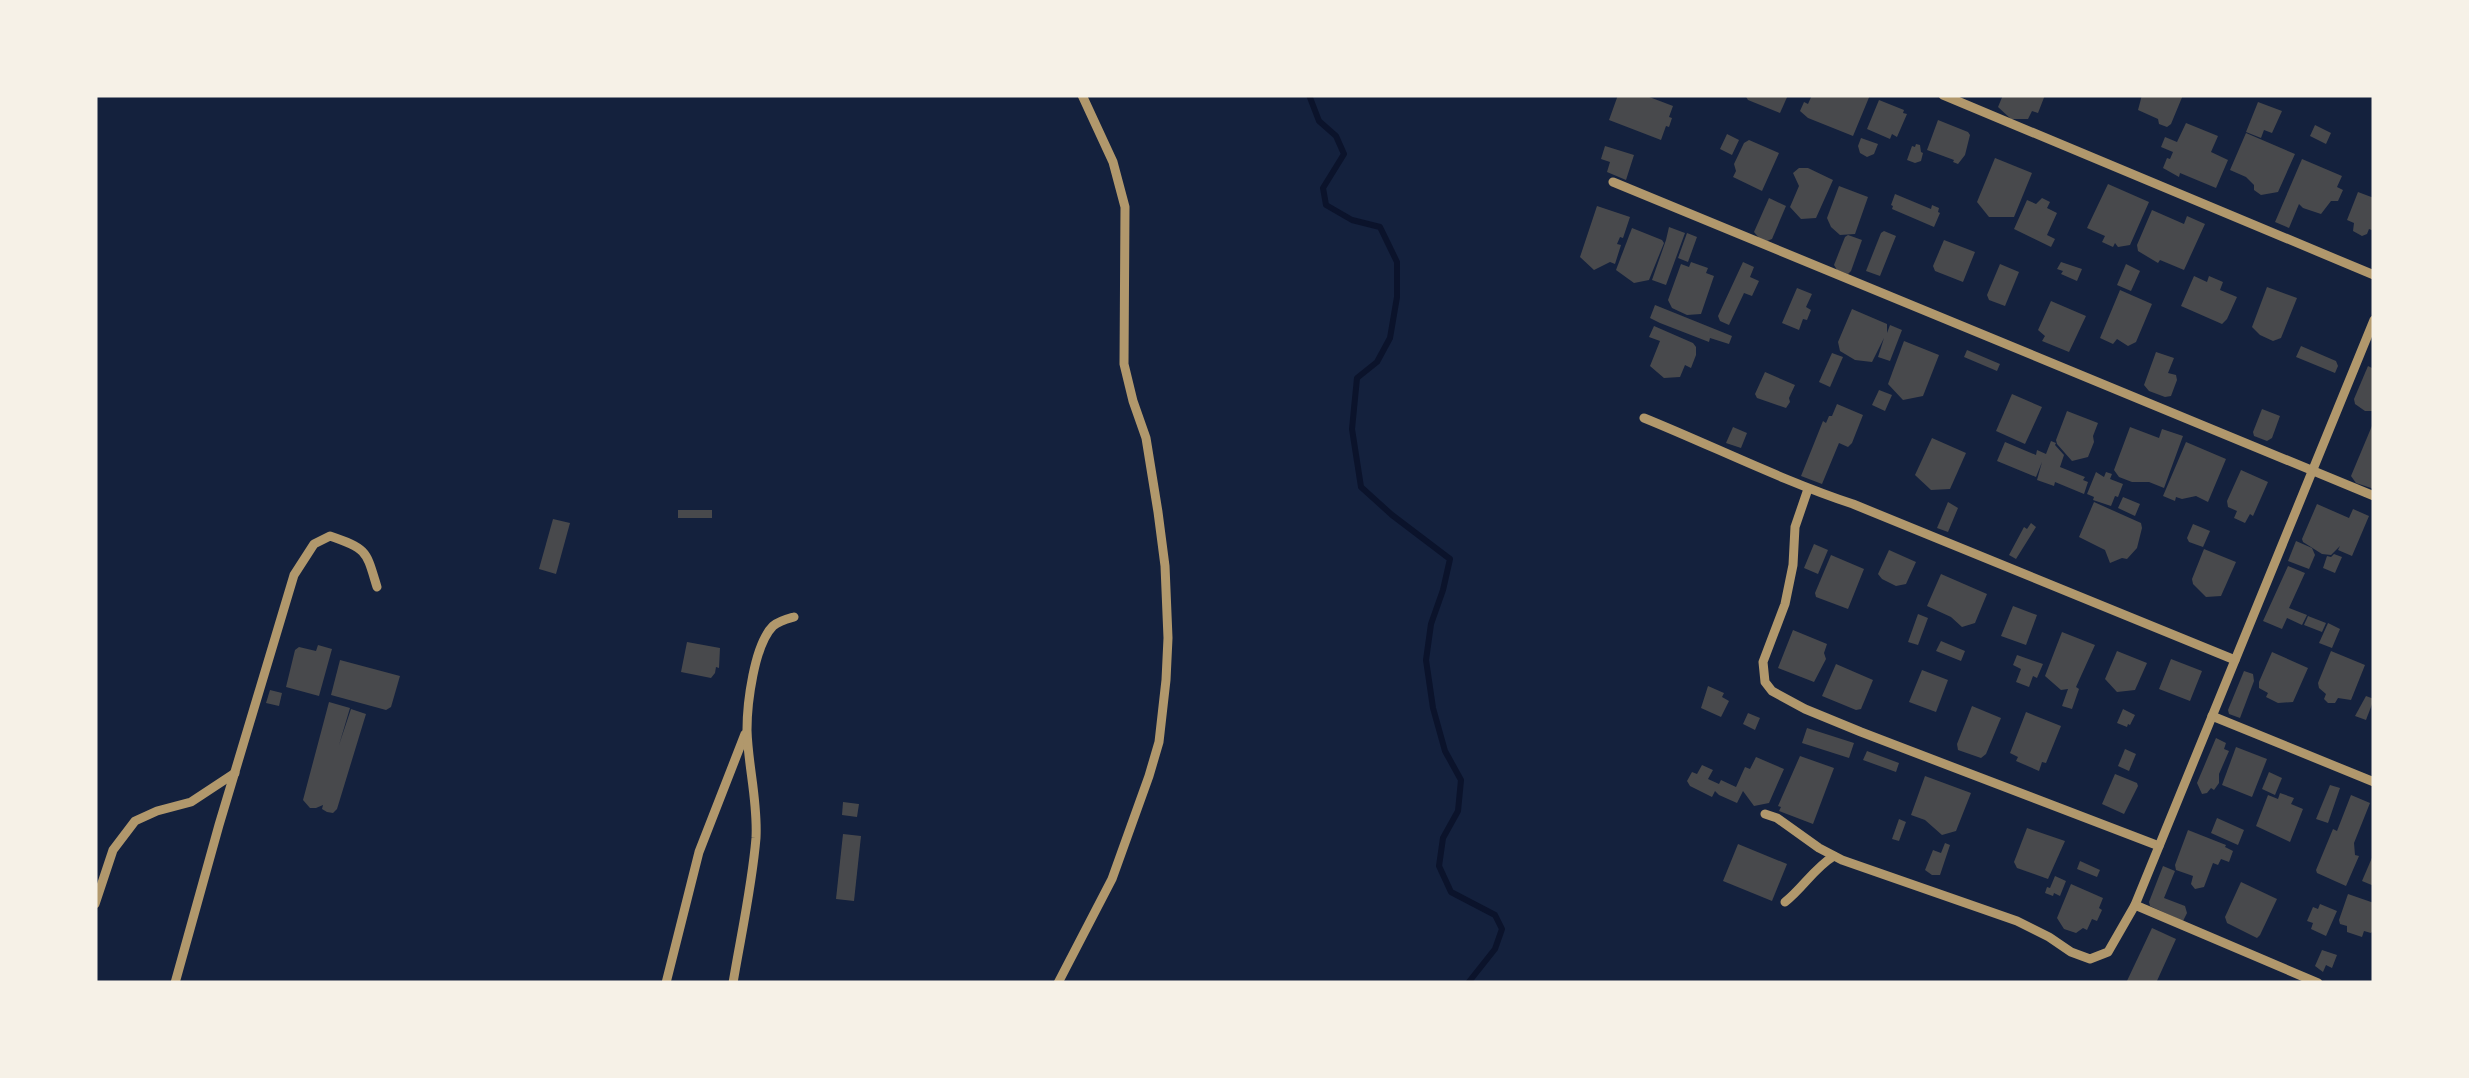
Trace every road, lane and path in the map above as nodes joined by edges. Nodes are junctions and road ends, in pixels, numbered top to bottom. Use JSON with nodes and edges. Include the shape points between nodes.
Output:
{"nodes":[{"id":1,"x":1082,"y":95,"type":"edge"},
{"id":2,"x":1943,"y":95,"type":"edge"},
{"id":3,"x":1613,"y":182,"type":"dead end"},
{"id":4,"x":2374,"y":275,"type":"edge"},
{"id":5,"x":2374,"y":320,"type":"edge"},
{"id":6,"x":1644,"y":418,"type":"dead end"},
{"id":7,"x":2312,"y":470,"type":"junction"},
{"id":8,"x":1808,"y":489,"type":"junction"},
{"id":9,"x":2374,"y":496,"type":"edge"},
{"id":10,"x":377,"y":588,"type":"dead end"},
{"id":11,"x":794,"y":617,"type":"dead end"},
{"id":12,"x":2235,"y":660,"type":"junction"},
{"id":13,"x":2212,"y":716,"type":"junction"},
{"id":14,"x":747,"y":728,"type":"junction"},
{"id":15,"x":235,"y":774,"type":"junction"},
{"id":16,"x":2374,"y":782,"type":"edge"},
{"id":17,"x":1765,"y":814,"type":"dead end"},
{"id":18,"x":2158,"y":846,"type":"junction"},
{"id":19,"x":1834,"y":856,"type":"junction"},
{"id":20,"x":1785,"y":902,"type":"dead end"},
{"id":21,"x":95,"y":904,"type":"edge"},
{"id":22,"x":2135,"y":905,"type":"junction"},
{"id":23,"x":175,"y":983,"type":"edge"},
{"id":24,"x":666,"y":983,"type":"edge"},
{"id":25,"x":733,"y":983,"type":"edge"},
{"id":26,"x":1058,"y":983,"type":"edge"},
{"id":27,"x":2318,"y":983,"type":"edge"}],
"edges":[{"from":1,"to":26,"type":"street","via":[[1114,162],[1125,208],[1124,364],[1158,512],[1168,638],[1159,742],[1149,776],[1112,879]]},
{"from":2,"to":4,"type":"street"},
{"from":3,"to":7,"type":"street"},
{"from":5,"to":7,"type":"street"},
{"from":6,"to":8,"type":"street"},
{"from":7,"to":9,"type":"street"},
{"from":7,"to":12,"type":"street"},
{"from":8,"to":12,"type":"street"},
{"from":8,"to":18,"type":"street","via":[[1785,604],[1764,662],[1772,691]]},
{"from":10,"to":15,"type":"street","via":[[366,554],[330,536],[314,544],[294,575]]},
{"from":11,"to":14,"type":"street","via":[[764,640]]},
{"from":12,"to":13,"type":"street"},
{"from":13,"to":16,"type":"street"},
{"from":13,"to":18,"type":"street"},
{"from":14,"to":24,"type":"street","via":[[699,852]]},
{"from":14,"to":25,"type":"street","via":[[756,836]]},
{"from":15,"to":21,"type":"street","via":[[191,802],[135,821],[113,850]]},
{"from":15,"to":23,"type":"street"},
{"from":17,"to":19,"type":"street"},
{"from":18,"to":22,"type":"street"},
{"from":19,"to":20,"type":"street"},
{"from":19,"to":22,"type":"street","via":[[2017,921],[2090,959],[2104,954]]},
{"from":22,"to":27,"type":"street"}]}
